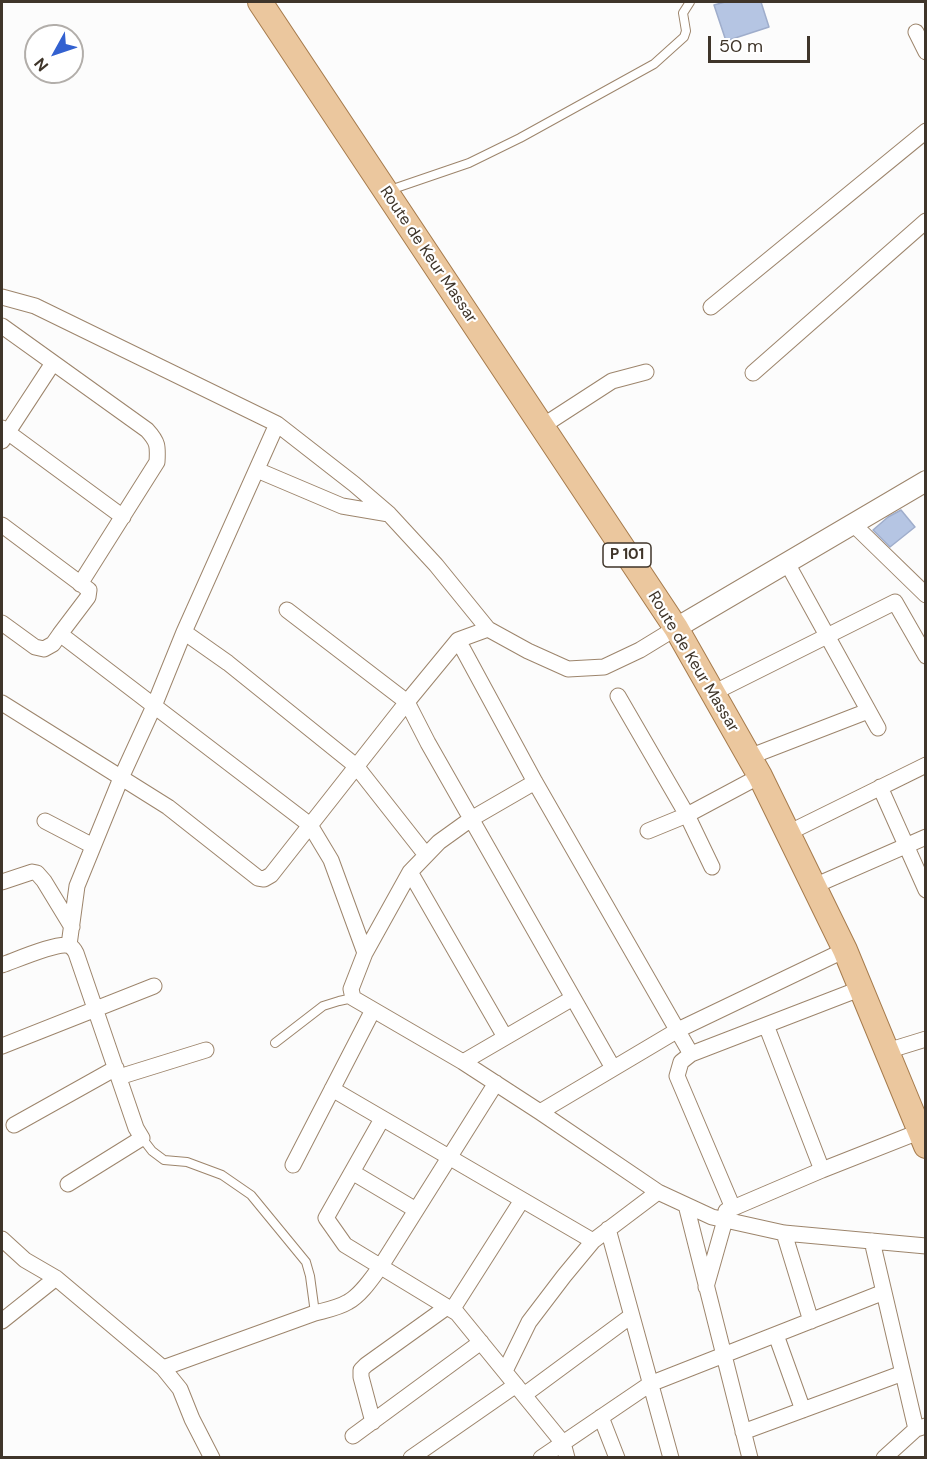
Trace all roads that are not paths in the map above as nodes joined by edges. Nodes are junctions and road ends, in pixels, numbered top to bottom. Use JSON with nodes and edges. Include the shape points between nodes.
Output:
{"nodes":[{"id":1,"x":261,"y":2,"type":"edge"},
{"id":2,"x":690,"y":2,"type":"edge"},
{"id":3,"x":916,"y":32,"type":"dead end"},
{"id":4,"x":926,"y":52,"type":"edge"},
{"id":5,"x":926,"y":131,"type":"edge"},
{"id":6,"x":386,"y":192,"type":"junction"},
{"id":7,"x":926,"y":221,"type":"edge"},
{"id":8,"x":2,"y":297,"type":"edge"},
{"id":9,"x":711,"y":307,"type":"dead end"},
{"id":10,"x":2,"y":326,"type":"edge"},
{"id":11,"x":53,"y":363,"type":"junction"},
{"id":12,"x":646,"y":372,"type":"dead end"},
{"id":13,"x":753,"y":373,"type":"dead end"},
{"id":14,"x":277,"y":424,"type":"junction"},
{"id":15,"x":541,"y":427,"type":"junction"},
{"id":16,"x":4,"y":434,"type":"edge"},
{"id":17,"x":257,"y":470,"type":"junction"},
{"id":18,"x":925,"y":483,"type":"edge"},
{"id":19,"x":389,"y":514,"type":"junction"},
{"id":20,"x":123,"y":517,"type":"junction"},
{"id":21,"x":853,"y":524,"type":"junction"},
{"id":22,"x":2,"y":525,"type":"edge"},
{"id":23,"x":787,"y":563,"type":"junction"},
{"id":24,"x":80,"y":584,"type":"junction"},
{"id":25,"x":926,"y":595,"type":"edge"},
{"id":26,"x":287,"y":610,"type":"dead end"},
{"id":27,"x":2,"y":623,"type":"edge"},
{"id":28,"x":488,"y":628,"type":"junction"},
{"id":29,"x":676,"y":628,"type":"junction"},
{"id":30,"x":184,"y":632,"type":"junction"},
{"id":31,"x":60,"y":634,"type":"junction"},
{"id":32,"x":827,"y":636,"type":"junction"},
{"id":33,"x":458,"y":640,"type":"junction"},
{"id":34,"x":926,"y":656,"type":"edge"},
{"id":35,"x":712,"y":693,"type":"junction"},
{"id":36,"x":618,"y":696,"type":"dead end"},
{"id":37,"x":407,"y":702,"type":"junction"},
{"id":38,"x":2,"y":704,"type":"edge"},
{"id":39,"x":154,"y":706,"type":"junction"},
{"id":40,"x":868,"y":711,"type":"junction"},
{"id":41,"x":878,"y":728,"type":"dead end"},
{"id":42,"x":926,"y":765,"type":"edge"},
{"id":43,"x":356,"y":766,"type":"junction"},
{"id":44,"x":754,"y":767,"type":"junction"},
{"id":45,"x":121,"y":778,"type":"junction"},
{"id":46,"x":535,"y":782,"type":"junction"},
{"id":47,"x":880,"y":787,"type":"junction"},
{"id":48,"x":687,"y":816,"type":"junction"},
{"id":49,"x":471,"y":819,"type":"junction"},
{"id":50,"x":45,"y":821,"type":"dead end"},
{"id":51,"x":310,"y":825,"type":"junction"},
{"id":52,"x":648,"y":831,"type":"dead end"},
{"id":53,"x":788,"y":833,"type":"junction"},
{"id":54,"x":926,"y":837,"type":"edge"},
{"id":55,"x":906,"y":845,"type":"junction"},
{"id":56,"x":93,"y":846,"type":"junction"},
{"id":57,"x":426,"y":855,"type":"junction"},
{"id":58,"x":712,"y":867,"type":"dead end"},
{"id":59,"x":410,"y":872,"type":"junction"},
{"id":60,"x":2,"y":882,"type":"edge"},
{"id":61,"x":814,"y":886,"type":"junction"},
{"id":62,"x":926,"y":890,"type":"edge"},
{"id":63,"x":72,"y":927,"type":"junction"},
{"id":64,"x":69,"y":945,"type":"junction"},
{"id":65,"x":845,"y":950,"type":"junction"},
{"id":66,"x":365,"y":953,"type":"junction"},
{"id":67,"x":2,"y":965,"type":"edge"},
{"id":68,"x":154,"y":986,"type":"dead end"},
{"id":69,"x":862,"y":988,"type":"junction"},
{"id":70,"x":353,"y":998,"type":"junction"},
{"id":71,"x":573,"y":998,"type":"junction"},
{"id":72,"x":96,"y":1008,"type":"junction"},
{"id":73,"x":373,"y":1010,"type":"junction"},
{"id":74,"x":766,"y":1025,"type":"junction"},
{"id":75,"x":678,"y":1030,"type":"junction"},
{"id":76,"x":505,"y":1038,"type":"junction"},
{"id":77,"x":926,"y":1039,"type":"edge"},
{"id":78,"x":275,"y":1043,"type":"dead end"},
{"id":79,"x":2,"y":1046,"type":"edge"},
{"id":80,"x":206,"y":1050,"type":"dead end"},
{"id":81,"x":887,"y":1051,"type":"junction"},
{"id":82,"x":692,"y":1054,"type":"junction"},
{"id":83,"x":463,"y":1062,"type":"junction"},
{"id":84,"x":613,"y":1068,"type":"junction"},
{"id":85,"x":118,"y":1073,"type":"junction"},
{"id":86,"x":496,"y":1083,"type":"junction"},
{"id":87,"x":332,"y":1089,"type":"junction"},
{"id":88,"x":540,"y":1112,"type":"junction"},
{"id":89,"x":382,"y":1119,"type":"junction"},
{"id":90,"x":14,"y":1125,"type":"dead end"},
{"id":91,"x":924,"y":1135,"type":"edge"},
{"id":92,"x":142,"y":1138,"type":"junction"},
{"id":93,"x":449,"y":1157,"type":"junction"},
{"id":94,"x":293,"y":1165,"type":"dead end"},
{"id":95,"x":822,"y":1170,"type":"junction"},
{"id":96,"x":352,"y":1172,"type":"junction"},
{"id":97,"x":68,"y":1184,"type":"dead end"},
{"id":98,"x":658,"y":1192,"type":"junction"},
{"id":99,"x":522,"y":1200,"type":"junction"},
{"id":100,"x":686,"y":1205,"type":"junction"},
{"id":101,"x":416,"y":1210,"type":"junction"},
{"id":102,"x":724,"y":1215,"type":"junction"},
{"id":103,"x":608,"y":1229,"type":"junction"},
{"id":104,"x":784,"y":1233,"type":"junction"},
{"id":105,"x":2,"y":1239,"type":"edge"},
{"id":106,"x":593,"y":1241,"type":"junction"},
{"id":107,"x":872,"y":1241,"type":"junction"},
{"id":108,"x":926,"y":1246,"type":"edge"},
{"id":109,"x":381,"y":1266,"type":"junction"},
{"id":110,"x":56,"y":1278,"type":"junction"},
{"id":111,"x":706,"y":1287,"type":"junction"},
{"id":112,"x":884,"y":1292,"type":"junction"},
{"id":113,"x":450,"y":1309,"type":"junction"},
{"id":114,"x":315,"y":1313,"type":"junction"},
{"id":115,"x":631,"y":1317,"type":"junction"},
{"id":116,"x":2,"y":1321,"type":"edge"},
{"id":117,"x":811,"y":1321,"type":"junction"},
{"id":118,"x":776,"y":1335,"type":"junction"},
{"id":119,"x":481,"y":1342,"type":"junction"},
{"id":120,"x":723,"y":1355,"type":"junction"},
{"id":121,"x":163,"y":1368,"type":"junction"},
{"id":122,"x":505,"y":1371,"type":"junction"},
{"id":123,"x":903,"y":1373,"type":"junction"},
{"id":124,"x":650,"y":1384,"type":"junction"},
{"id":125,"x":520,"y":1390,"type":"junction"},
{"id":126,"x":804,"y":1410,"type":"junction"},
{"id":127,"x":601,"y":1417,"type":"junction"},
{"id":128,"x":373,"y":1422,"type":"junction"},
{"id":129,"x":921,"y":1428,"type":"edge"},
{"id":130,"x":743,"y":1432,"type":"junction"},
{"id":131,"x":354,"y":1436,"type":"dead end"},
{"id":132,"x":565,"y":1450,"type":"edge"},
{"id":133,"x":429,"y":1452,"type":"edge"},
{"id":134,"x":212,"y":1458,"type":"edge"},
{"id":135,"x":411,"y":1458,"type":"edge"},
{"id":136,"x":541,"y":1458,"type":"edge"},
{"id":137,"x":616,"y":1458,"type":"edge"},
{"id":138,"x":671,"y":1458,"type":"edge"},
{"id":139,"x":750,"y":1458,"type":"edge"},
{"id":140,"x":884,"y":1458,"type":"edge"}],
"edges":[{"from":1,"to":6,"type":"main road","name":"Route de Keur Massar","number":"P 101"},
{"from":2,"to":6,"type":"lane","via":[[683,13],[684,37],[654,64],[469,163]]},
{"from":3,"to":4,"type":"street"},
{"from":5,"to":9,"type":"street"},
{"from":6,"to":15,"type":"main road","name":"Route de Keur Massar","number":"P 101"},
{"from":7,"to":13,"type":"street"},
{"from":8,"to":14,"type":"street","via":[[35,306]]},
{"from":10,"to":11,"type":"street"},
{"from":11,"to":16,"type":"street"},
{"from":11,"to":20,"type":"street","via":[[156,440],[157,462]]},
{"from":12,"to":15,"type":"street","via":[[612,381]]},
{"from":14,"to":17,"type":"street"},
{"from":14,"to":19,"type":"street"},
{"from":15,"to":29,"type":"main road","name":"Route de Keur Massar","number":"P 101"},
{"from":16,"to":20,"type":"street"},
{"from":17,"to":19,"type":"street","via":[[342,506]]},
{"from":17,"to":30,"type":"street"},
{"from":18,"to":21,"type":"street"},
{"from":19,"to":28,"type":"street"},
{"from":20,"to":24,"type":"street"},
{"from":21,"to":23,"type":"street"},
{"from":21,"to":25,"type":"street"},
{"from":22,"to":24,"type":"street"},
{"from":23,"to":29,"type":"street"},
{"from":23,"to":32,"type":"street"},
{"from":24,"to":31,"type":"street","via":[[88,590],[88,597]]},
{"from":26,"to":37,"type":"street"},
{"from":27,"to":31,"type":"street","via":[[44,650]]},
{"from":28,"to":29,"type":"street","via":[[568,669],[604,667]]},
{"from":28,"to":33,"type":"street"},
{"from":29,"to":35,"type":"main road","name":"Route de Keur Massar","number":"P 101"},
{"from":30,"to":39,"type":"street"},
{"from":30,"to":43,"type":"street"},
{"from":31,"to":39,"type":"street"},
{"from":32,"to":34,"type":"street","via":[[895,602]]},
{"from":32,"to":35,"type":"street"},
{"from":32,"to":40,"type":"street"},
{"from":33,"to":37,"type":"street"},
{"from":33,"to":46,"type":"street"},
{"from":35,"to":44,"type":"main road","name":"Route de Keur Massar","number":"P 101"},
{"from":36,"to":48,"type":"street"},
{"from":37,"to":43,"type":"street"},
{"from":37,"to":49,"type":"street"},
{"from":38,"to":45,"type":"street"},
{"from":39,"to":45,"type":"street"},
{"from":39,"to":51,"type":"street"},
{"from":40,"to":41,"type":"street"},
{"from":40,"to":44,"type":"street"},
{"from":42,"to":47,"type":"street"},
{"from":43,"to":51,"type":"street"},
{"from":43,"to":57,"type":"street"},
{"from":44,"to":48,"type":"street"},
{"from":44,"to":53,"type":"main road","name":"Route de Keur Massar","number":"P 101"},
{"from":45,"to":51,"type":"street","via":[[168,807],[258,878],[271,875]]},
{"from":45,"to":56,"type":"street"},
{"from":46,"to":49,"type":"street"},
{"from":46,"to":75,"type":"street"},
{"from":47,"to":53,"type":"street"},
{"from":47,"to":55,"type":"street"},
{"from":48,"to":52,"type":"street"},
{"from":48,"to":58,"type":"street"},
{"from":49,"to":57,"type":"street"},
{"from":49,"to":71,"type":"street"},
{"from":50,"to":56,"type":"street"},
{"from":51,"to":66,"type":"street","via":[[331,860]]},
{"from":53,"to":61,"type":"main road","name":"Route de Keur Massar","number":"P 101"},
{"from":54,"to":55,"type":"street"},
{"from":55,"to":61,"type":"street"},
{"from":55,"to":62,"type":"street"},
{"from":56,"to":63,"type":"street","via":[[77,886]]},
{"from":57,"to":59,"type":"street"},
{"from":59,"to":66,"type":"street"},
{"from":59,"to":76,"type":"street"},
{"from":60,"to":63,"type":"street","via":[[37,873]]},
{"from":61,"to":65,"type":"main road","name":"Route de Keur Massar","number":"P 101"},
{"from":63,"to":64,"type":"street"},
{"from":64,"to":67,"type":"street","via":[[58,945]]},
{"from":64,"to":72,"type":"street","via":[[76,953]]},
{"from":65,"to":69,"type":"main road","name":"Route de Keur Massar","number":"P 101"},
{"from":65,"to":75,"type":"street"},
{"from":66,"to":70,"type":"street","via":[[351,989]]},
{"from":68,"to":72,"type":"street"},
{"from":69,"to":74,"type":"street"},
{"from":69,"to":81,"type":"main road","name":"Route de Keur Massar","number":"P 101"},
{"from":70,"to":73,"type":"street"},
{"from":70,"to":78,"type":"lane","via":[[323,1006]]},
{"from":71,"to":76,"type":"street"},
{"from":71,"to":84,"type":"street"},
{"from":72,"to":79,"type":"street"},
{"from":72,"to":85,"type":"street"},
{"from":73,"to":83,"type":"street"},
{"from":73,"to":87,"type":"street"},
{"from":74,"to":82,"type":"street"},
{"from":74,"to":95,"type":"street"},
{"from":75,"to":82,"type":"street"},
{"from":75,"to":84,"type":"street"},
{"from":76,"to":83,"type":"street"},
{"from":77,"to":81,"type":"street"},
{"from":80,"to":85,"type":"street"},
{"from":81,"to":91,"type":"main road","name":"Route de Keur Massar","number":"P 101"},
{"from":82,"to":102,"type":"street","via":[[681,1062],[677,1076]]},
{"from":83,"to":86,"type":"street"},
{"from":84,"to":88,"type":"street"},
{"from":85,"to":90,"type":"street"},
{"from":85,"to":92,"type":"street"},
{"from":86,"to":88,"type":"street"},
{"from":86,"to":93,"type":"street"},
{"from":87,"to":89,"type":"street"},
{"from":87,"to":94,"type":"street"},
{"from":88,"to":98,"type":"street"},
{"from":89,"to":93,"type":"street"},
{"from":89,"to":96,"type":"street"},
{"from":91,"to":95,"type":"street"},
{"from":92,"to":97,"type":"street"},
{"from":92,"to":114,"type":"lane","via":[[164,1160],[188,1162],[222,1175],[251,1195],[306,1262]]},
{"from":93,"to":99,"type":"street"},
{"from":93,"to":101,"type":"street"},
{"from":95,"to":102,"type":"street"},
{"from":96,"to":101,"type":"street"},
{"from":96,"to":109,"type":"street","via":[[326,1218],[345,1245]]},
{"from":98,"to":100,"type":"street"},
{"from":98,"to":103,"type":"street"},
{"from":99,"to":106,"type":"street"},
{"from":99,"to":113,"type":"street"},
{"from":100,"to":102,"type":"street"},
{"from":100,"to":111,"type":"street"},
{"from":101,"to":109,"type":"street"},
{"from":102,"to":104,"type":"street"},
{"from":102,"to":111,"type":"street"},
{"from":103,"to":106,"type":"street"},
{"from":103,"to":115,"type":"street"},
{"from":104,"to":107,"type":"street"},
{"from":104,"to":117,"type":"street"},
{"from":105,"to":110,"type":"street"},
{"from":106,"to":122,"type":"street","via":[[529,1322]]},
{"from":107,"to":108,"type":"street"},
{"from":107,"to":112,"type":"street"},
{"from":109,"to":113,"type":"street"},
{"from":109,"to":114,"type":"street","via":[[351,1301]]},
{"from":110,"to":116,"type":"street"},
{"from":110,"to":121,"type":"street"},
{"from":111,"to":120,"type":"street"},
{"from":112,"to":117,"type":"street"},
{"from":112,"to":123,"type":"street"},
{"from":113,"to":119,"type":"street"},
{"from":113,"to":128,"type":"street","via":[[361,1370]]},
{"from":114,"to":121,"type":"street"},
{"from":115,"to":124,"type":"street"},
{"from":115,"to":125,"type":"street"},
{"from":117,"to":118,"type":"street"},
{"from":118,"to":120,"type":"street"},
{"from":118,"to":126,"type":"street"},
{"from":119,"to":122,"type":"street"},
{"from":119,"to":128,"type":"street"},
{"from":120,"to":124,"type":"street"},
{"from":120,"to":130,"type":"street"},
{"from":121,"to":134,"type":"street","via":[[180,1389]]},
{"from":122,"to":125,"type":"street"},
{"from":123,"to":126,"type":"street"},
{"from":123,"to":129,"type":"street"},
{"from":124,"to":127,"type":"street"},
{"from":124,"to":138,"type":"street"},
{"from":125,"to":132,"type":"street"},
{"from":125,"to":133,"type":"street"},
{"from":126,"to":130,"type":"street"},
{"from":127,"to":132,"type":"street"},
{"from":127,"to":137,"type":"street"},
{"from":128,"to":131,"type":"street"},
{"from":129,"to":140,"type":"street"},
{"from":130,"to":139,"type":"street"},
{"from":132,"to":136,"type":"street"},
{"from":133,"to":135,"type":"street"}]}
